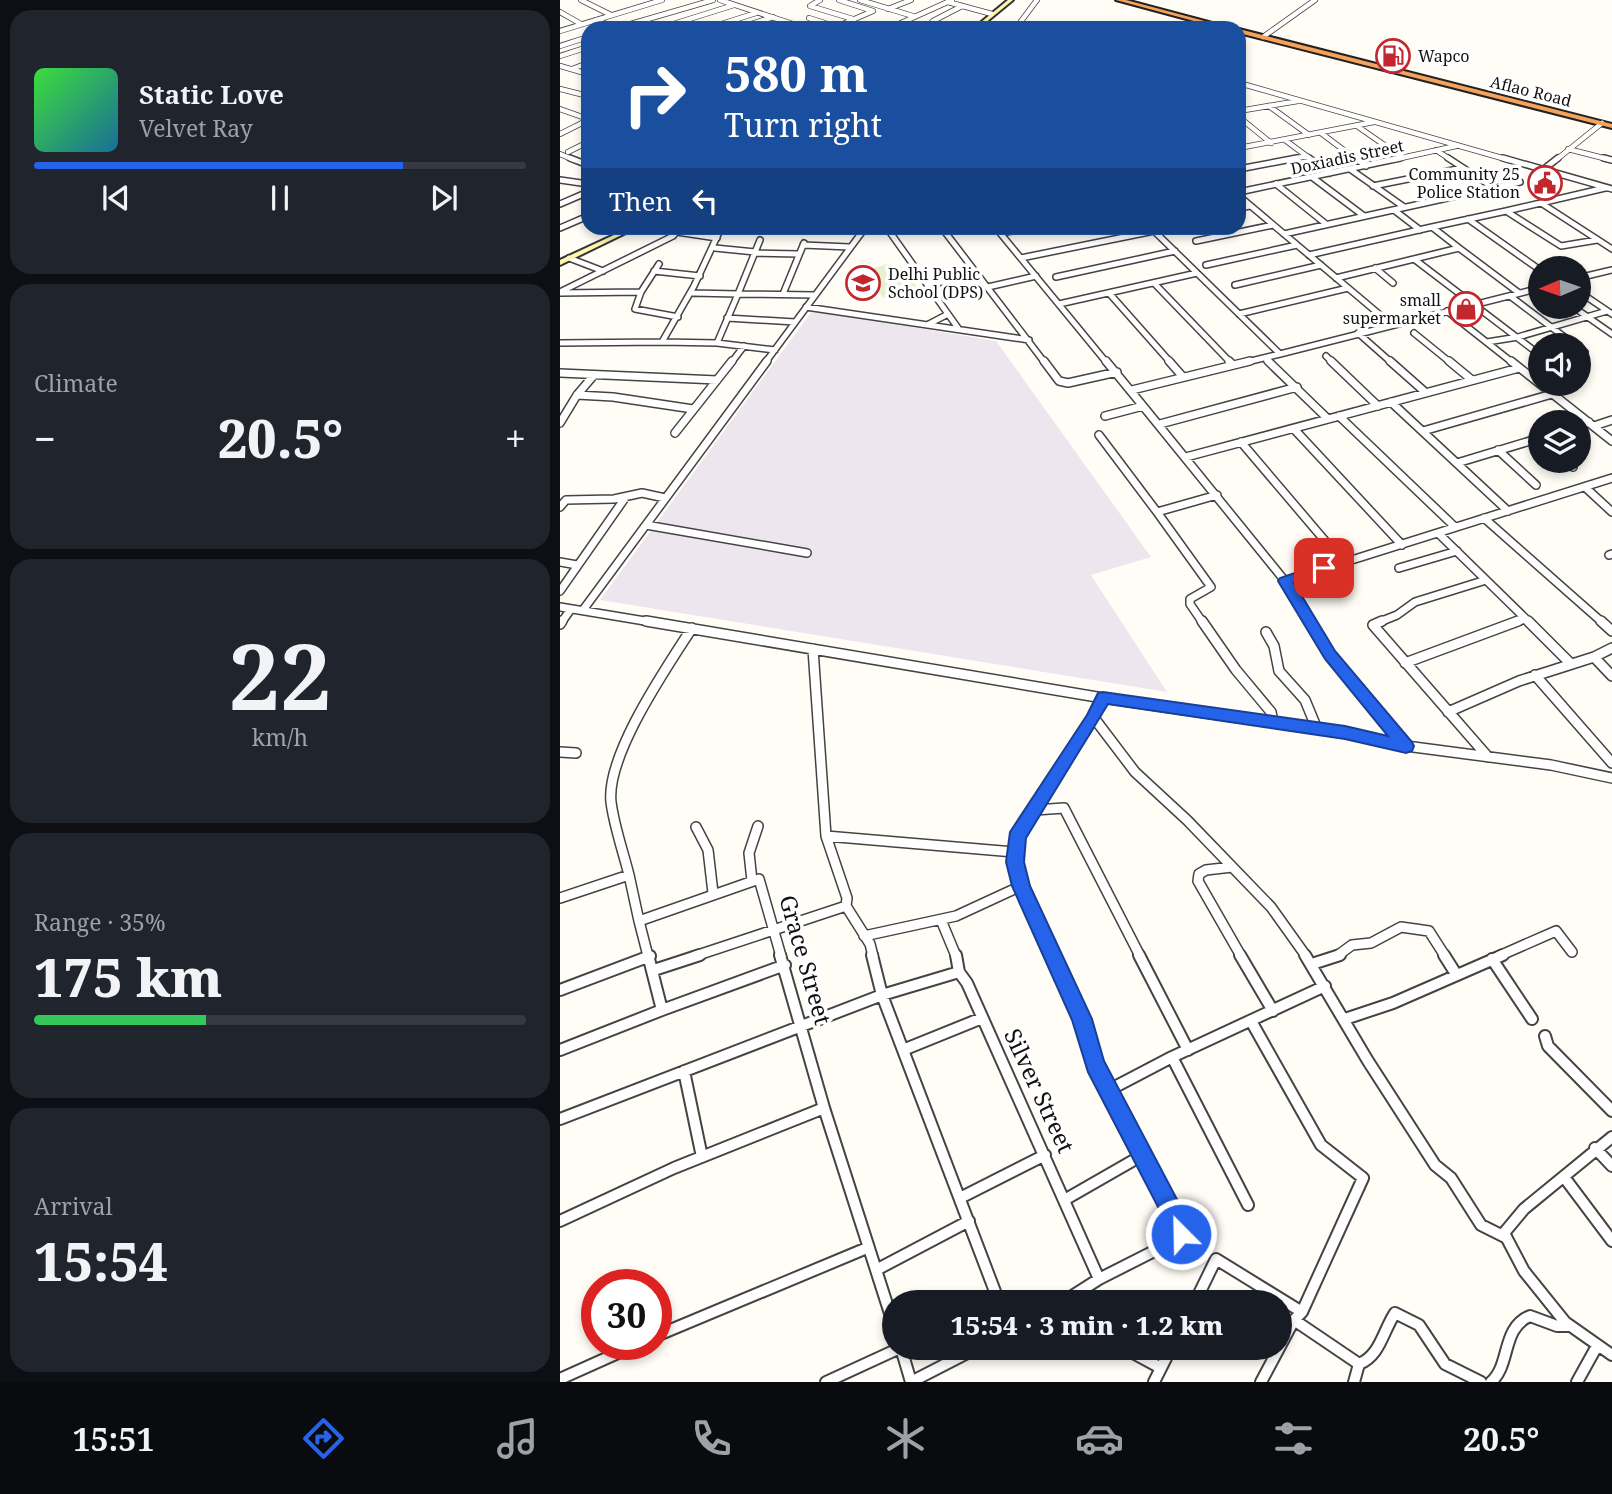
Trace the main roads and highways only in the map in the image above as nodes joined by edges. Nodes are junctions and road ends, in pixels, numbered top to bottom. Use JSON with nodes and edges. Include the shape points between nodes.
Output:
{"nodes":[{"id":1,"x":1120,"y":0,"type":"edge"},
{"id":2,"x":1201,"y":21,"type":"edge"},
{"id":3,"x":1246,"y":33,"type":"edge"},
{"id":4,"x":1612,"y":126,"type":"edge"}],
"edges":[{"from":1,"to":2,"type":"highway"},
{"from":3,"to":4,"type":"highway","name":"Aflao Road"}]}
